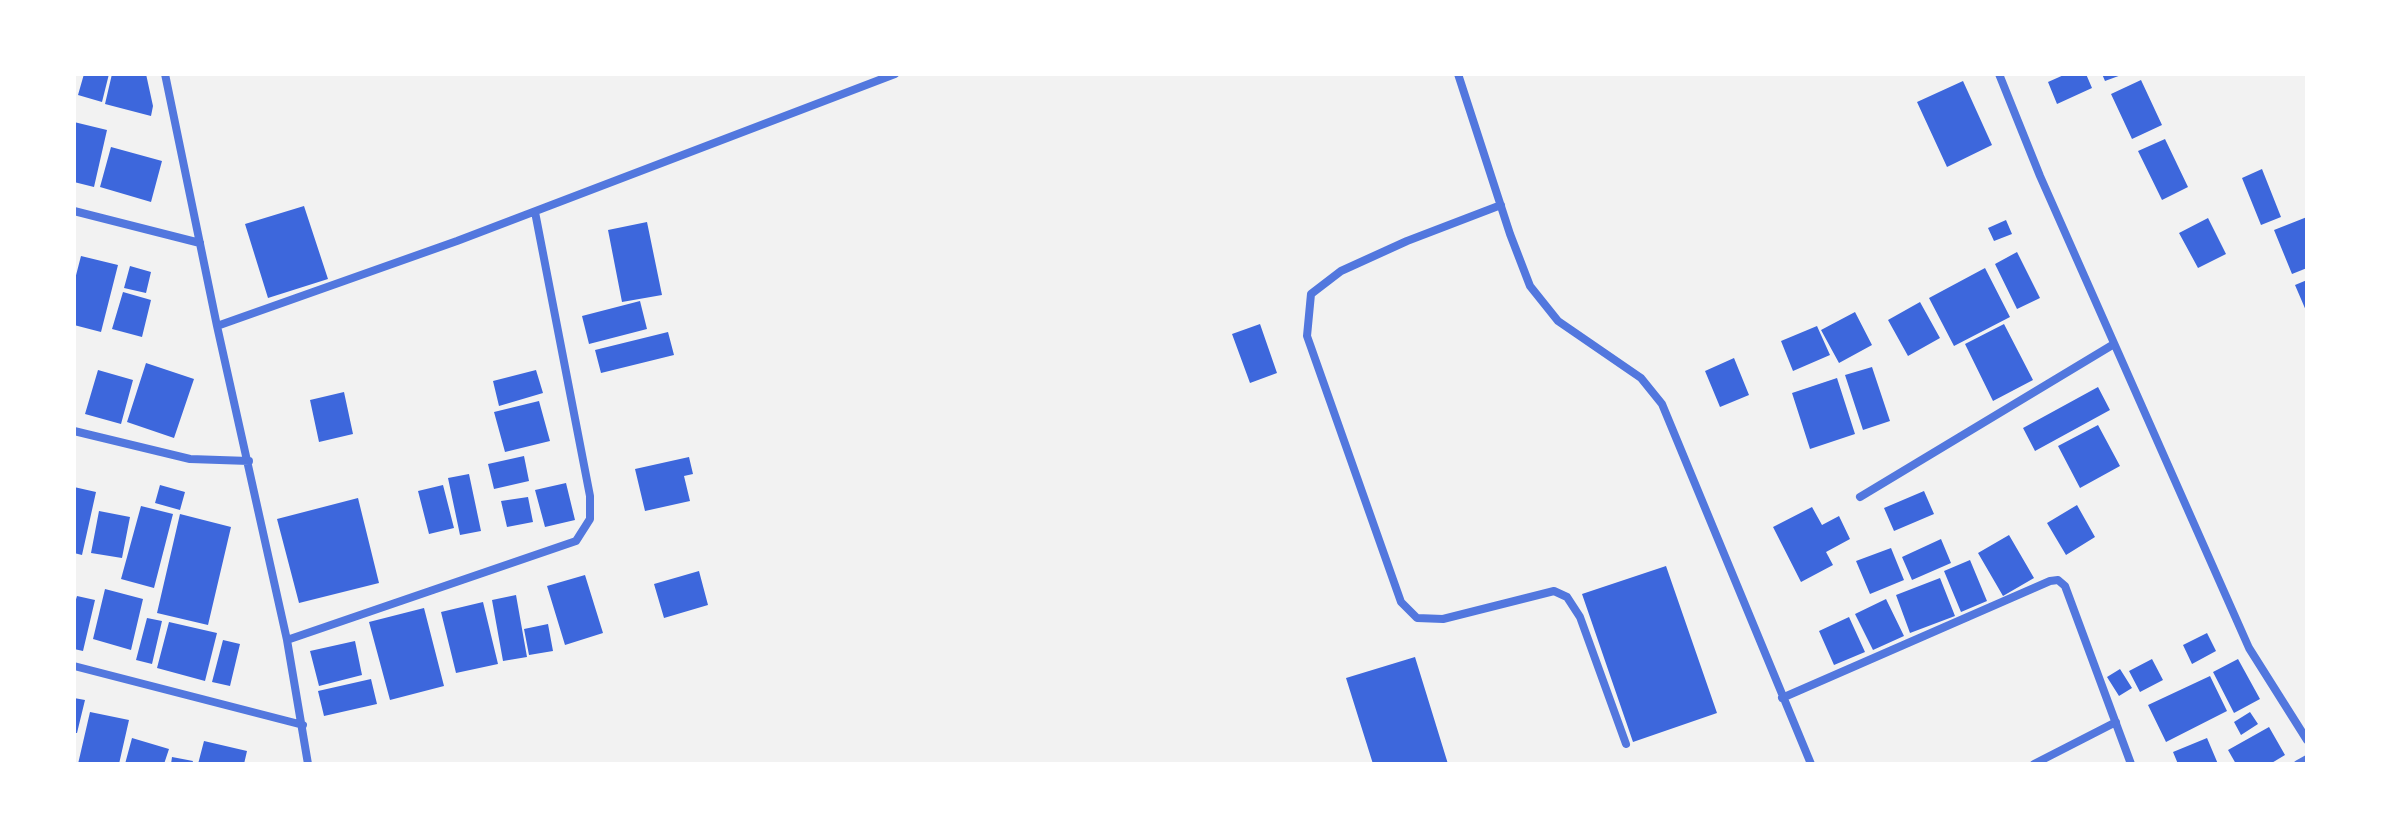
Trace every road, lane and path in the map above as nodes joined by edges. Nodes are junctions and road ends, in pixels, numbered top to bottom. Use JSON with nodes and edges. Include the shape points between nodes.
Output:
{"nodes":[{"id":1,"x":165,"y":74,"type":"edge"},
{"id":2,"x":895,"y":74,"type":"edge"},
{"id":3,"x":1458,"y":74,"type":"edge"},
{"id":4,"x":1999,"y":74,"type":"edge"},
{"id":5,"x":1501,"y":205,"type":"junction"},
{"id":6,"x":74,"y":211,"type":"edge"},
{"id":7,"x":535,"y":212,"type":"junction"},
{"id":8,"x":200,"y":243,"type":"junction"},
{"id":9,"x":217,"y":326,"type":"junction"},
{"id":10,"x":2114,"y":344,"type":"junction"},
{"id":11,"x":74,"y":431,"type":"edge"},
{"id":12,"x":249,"y":461,"type":"junction"},
{"id":13,"x":1860,"y":497,"type":"dead end"},
{"id":14,"x":287,"y":640,"type":"junction"},
{"id":15,"x":74,"y":666,"type":"edge"},
{"id":16,"x":1782,"y":698,"type":"junction"},
{"id":17,"x":2116,"y":722,"type":"junction"},
{"id":18,"x":303,"y":725,"type":"junction"},
{"id":19,"x":2307,"y":740,"type":"edge"},
{"id":20,"x":1626,"y":744,"type":"dead end"},
{"id":21,"x":2307,"y":759,"type":"edge"},
{"id":22,"x":308,"y":764,"type":"edge"},
{"id":23,"x":1811,"y":764,"type":"edge"},
{"id":24,"x":2034,"y":764,"type":"edge"},
{"id":25,"x":2131,"y":764,"type":"edge"},
{"id":26,"x":2298,"y":764,"type":"edge"}],
"edges":[{"from":1,"to":8,"type":"street"},
{"from":2,"to":7,"type":"street"},
{"from":3,"to":5,"type":"street"},
{"from":4,"to":10,"type":"street"},
{"from":5,"to":16,"type":"street","via":[[1530,286],[1558,321],[1641,378],[1662,404]]},
{"from":5,"to":20,"type":"street","via":[[1341,271],[1311,294],[1307,336],[1401,602],[1417,618],[1443,619],[1554,591],[1567,597],[1580,617]]},
{"from":6,"to":8,"type":"street"},
{"from":7,"to":9,"type":"street"},
{"from":7,"to":14,"type":"street","via":[[590,496],[590,519],[576,541]]},
{"from":8,"to":9,"type":"street"},
{"from":9,"to":12,"type":"street"},
{"from":10,"to":13,"type":"street"},
{"from":10,"to":19,"type":"street","via":[[2249,648]]},
{"from":11,"to":12,"type":"street","via":[[190,459]]},
{"from":12,"to":14,"type":"street"},
{"from":14,"to":18,"type":"street"},
{"from":15,"to":18,"type":"street"},
{"from":16,"to":17,"type":"street","via":[[2058,580],[2065,586]]},
{"from":16,"to":23,"type":"street"},
{"from":17,"to":24,"type":"street"},
{"from":17,"to":25,"type":"street"},
{"from":18,"to":22,"type":"street"},
{"from":21,"to":26,"type":"street"}]}
